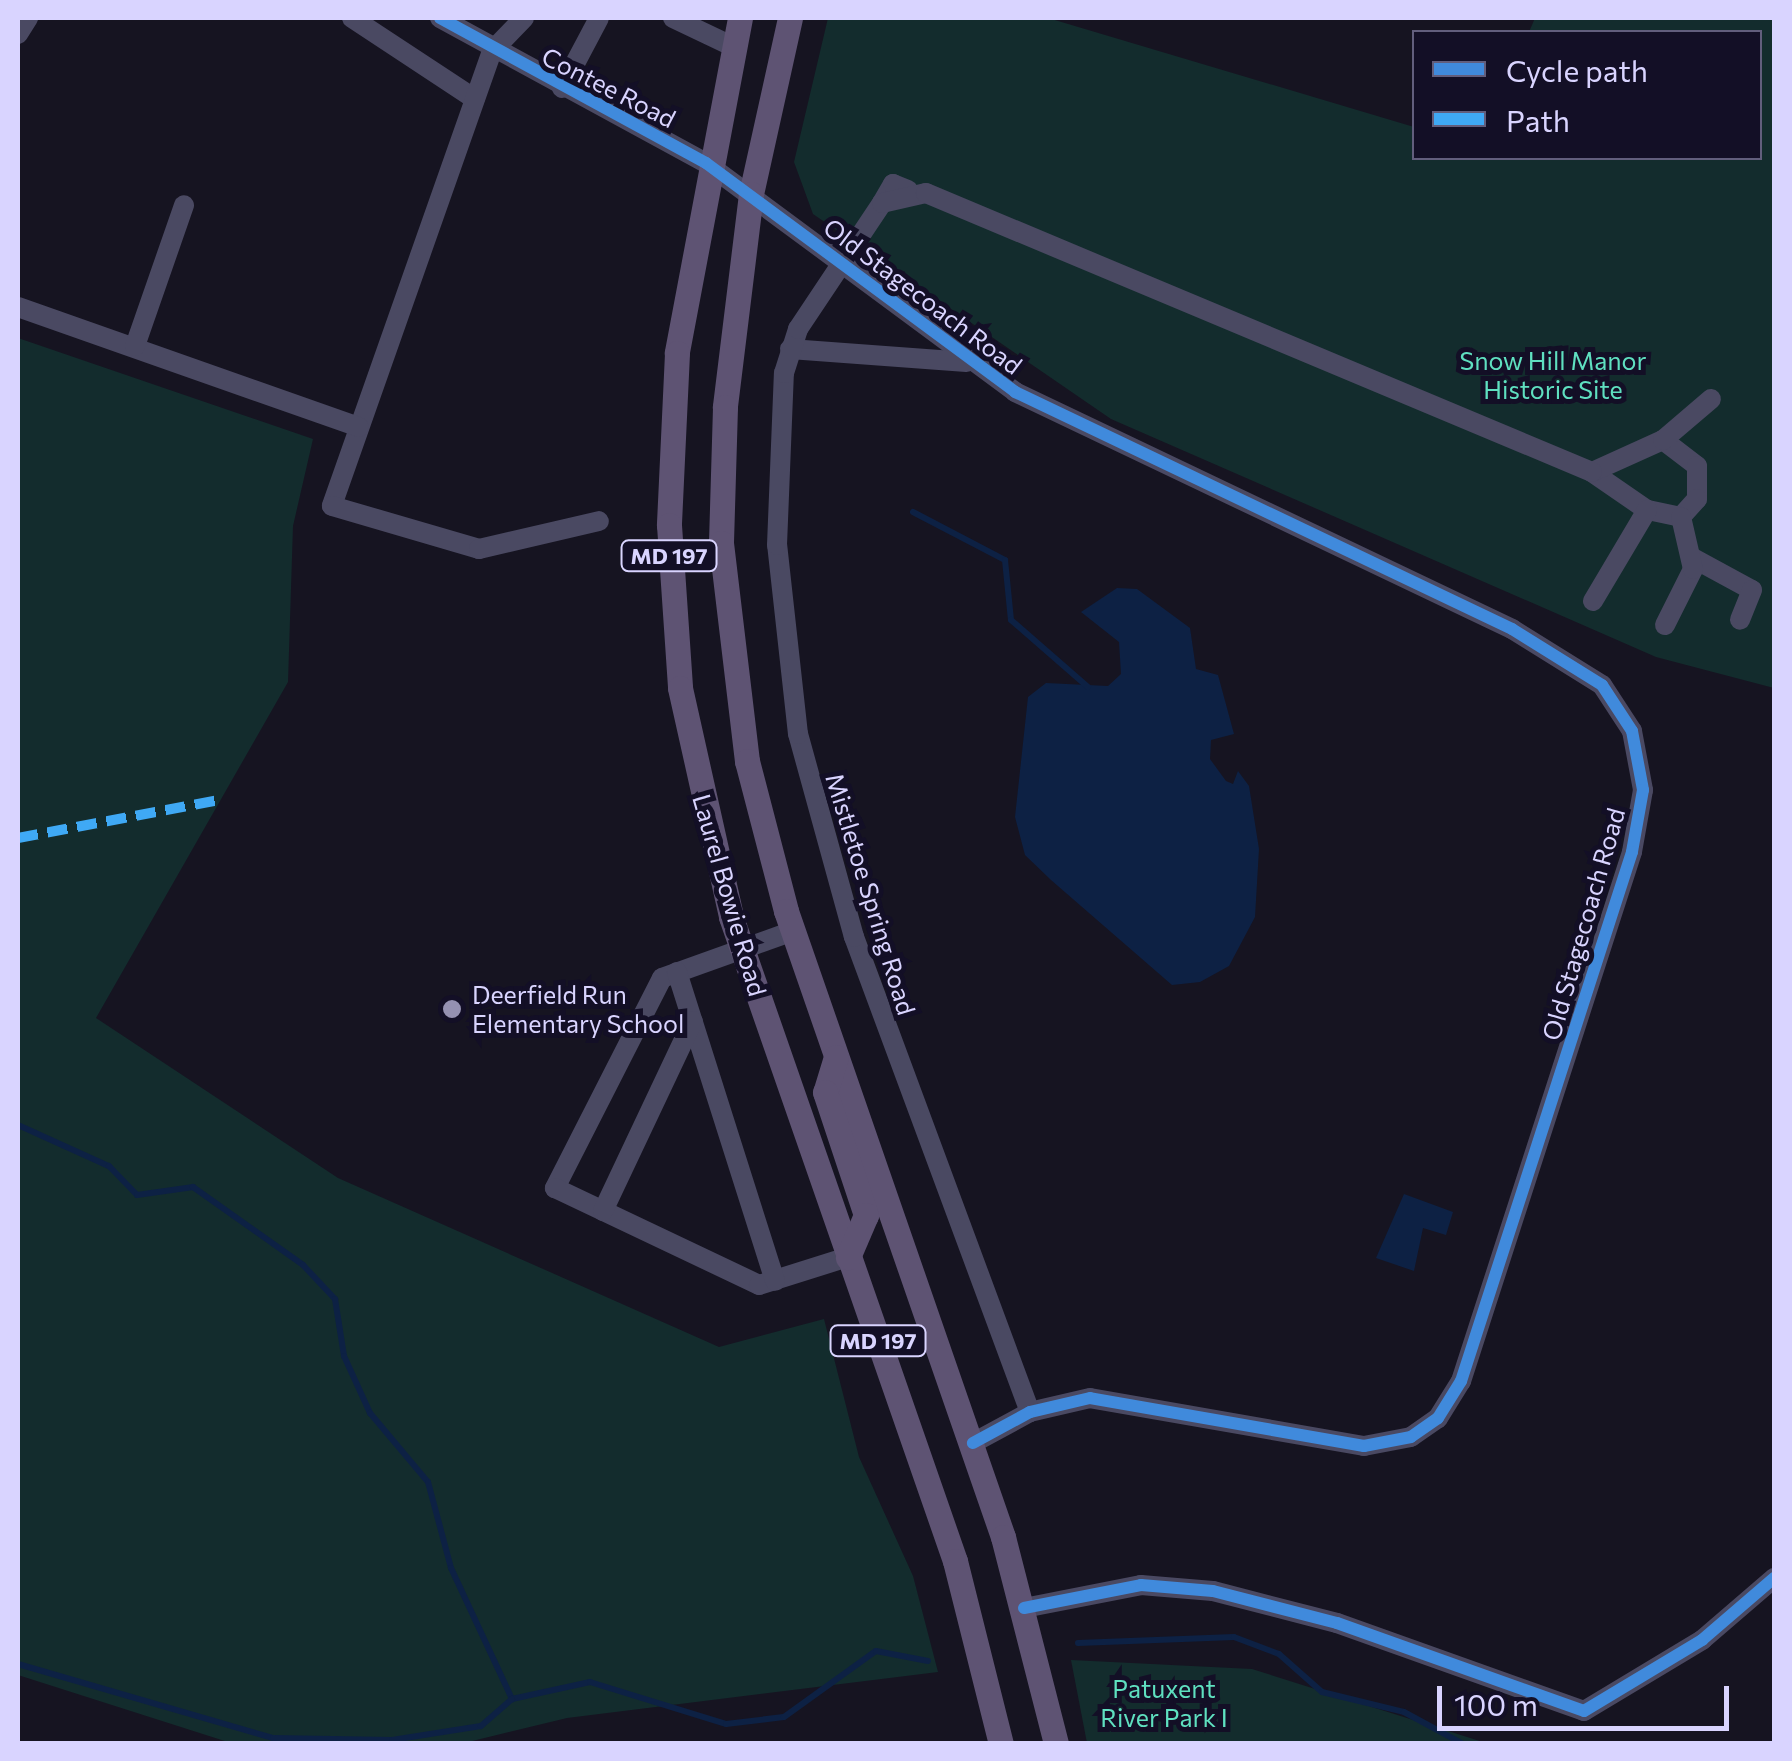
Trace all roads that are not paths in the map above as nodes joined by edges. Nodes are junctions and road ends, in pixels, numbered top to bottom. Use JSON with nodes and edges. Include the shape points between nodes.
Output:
{"nodes":[{"id":1,"x":28,"y":18,"type":"edge"},
{"id":2,"x":352,"y":18,"type":"edge"},
{"id":3,"x":440,"y":18,"type":"edge"},
{"id":4,"x":524,"y":18,"type":"edge"},
{"id":5,"x":599,"y":18,"type":"edge"},
{"id":6,"x":674,"y":18,"type":"edge"},
{"id":7,"x":740,"y":18,"type":"edge"},
{"id":8,"x":790,"y":18,"type":"edge"},
{"id":9,"x":18,"y":34,"type":"edge"},
{"id":10,"x":734,"y":46,"type":"junction"},
{"id":11,"x":492,"y":52,"type":"junction"},
{"id":12,"x":562,"y":88,"type":"junction"},
{"id":13,"x":475,"y":98,"type":"junction"},
{"id":14,"x":706,"y":163,"type":"junction"},
{"id":15,"x":751,"y":194,"type":"junction"},
{"id":16,"x":184,"y":205,"type":"dead end"},
{"id":17,"x":839,"y":262,"type":"junction"},
{"id":18,"x":18,"y":308,"type":"edge"},
{"id":19,"x":134,"y":346,"type":"junction"},
{"id":20,"x":790,"y":349,"type":"junction"},
{"id":21,"x":969,"y":362,"type":"junction"},
{"id":22,"x":1711,"y":399,"type":"dead end"},
{"id":23,"x":359,"y":427,"type":"junction"},
{"id":24,"x":1663,"y":440,"type":"junction"},
{"id":25,"x":1592,"y":472,"type":"junction"},
{"id":26,"x":1648,"y":510,"type":"junction"},
{"id":27,"x":1681,"y":517,"type":"junction"},
{"id":28,"x":599,"y":521,"type":"dead end"},
{"id":29,"x":1693,"y":558,"type":"junction"},
{"id":30,"x":1593,"y":601,"type":"dead end"},
{"id":31,"x":1740,"y":620,"type":"dead end"},
{"id":32,"x":1665,"y":625,"type":"dead end"},
{"id":33,"x":793,"y":930,"type":"junction"},
{"id":34,"x":740,"y":944,"type":"junction"},
{"id":35,"x":677,"y":972,"type":"junction"},
{"id":36,"x":692,"y":1021,"type":"junction"},
{"id":37,"x":836,"y":1056,"type":"junction"},
{"id":38,"x":603,"y":1210,"type":"junction"},
{"id":39,"x":848,"y":1257,"type":"junction"},
{"id":40,"x":775,"y":1281,"type":"junction"},
{"id":41,"x":1030,"y":1412,"type":"junction"},
{"id":42,"x":973,"y":1442,"type":"junction"},
{"id":43,"x":1774,"y":1578,"type":"edge"},
{"id":44,"x":1024,"y":1608,"type":"junction"},
{"id":45,"x":1001,"y":1744,"type":"edge"},
{"id":46,"x":1056,"y":1744,"type":"edge"}],
"edges":[{"from":1,"to":9,"type":"street"},
{"from":2,"to":13,"type":"street"},
{"from":3,"to":11,"type":"street","name":"Contee Road"},
{"from":4,"to":11,"type":"street"},
{"from":5,"to":12,"type":"street"},
{"from":6,"to":10,"type":"street"},
{"from":7,"to":10,"type":"main road","name":"Laurel Bowie Road","number":"MD 197"},
{"from":8,"to":15,"type":"main road","name":"Laurel Bowie Road","number":"MD 197"},
{"from":10,"to":14,"type":"main road","name":"Laurel Bowie Road","number":"MD 197"},
{"from":11,"to":12,"type":"street","name":"Contee Road"},
{"from":11,"to":13,"type":"street"},
{"from":12,"to":14,"type":"street","name":"Contee Road"},
{"from":13,"to":23,"type":"street"},
{"from":14,"to":15,"type":"street","name":"Old Stagecoach Road"},
{"from":14,"to":34,"type":"main road","name":"Laurel Bowie Road","number":"MD 197","via":[[677,352],[671,598],[708,835]]},
{"from":15,"to":17,"type":"street","name":"Old Stagecoach Road"},
{"from":15,"to":33,"type":"main road","name":"Laurel Bowie Road","number":"MD 197","via":[[728,368],[721,543],[747,761]]},
{"from":16,"to":19,"type":"street"},
{"from":17,"to":20,"type":"street","name":"Mistletoe Spring Road"},
{"from":17,"to":21,"type":"street","name":"Old Stagecoach Road"},
{"from":17,"to":25,"type":"street","name":"Mistletoe Spring Road","via":[[882,203],[905,200],[908,190]]},
{"from":18,"to":19,"type":"street"},
{"from":19,"to":23,"type":"street"},
{"from":20,"to":21,"type":"street"},
{"from":20,"to":41,"type":"street","name":"Mistletoe Spring Road","via":[[777,545],[808,780],[854,936]]},
{"from":21,"to":41,"type":"street","name":"Old Stagecoach Road","via":[[1588,675],[1626,716],[1643,790],[1565,1063],[1461,1381],[1438,1418],[1398,1441],[1364,1446],[1113,1398]]},
{"from":22,"to":24,"type":"street"},
{"from":23,"to":28,"type":"street","via":[[332,506],[386,528],[479,549]]},
{"from":24,"to":25,"type":"street"},
{"from":24,"to":27,"type":"street","via":[[1696,466],[1697,499]]},
{"from":25,"to":26,"type":"street"},
{"from":26,"to":27,"type":"street"},
{"from":26,"to":30,"type":"street"},
{"from":27,"to":29,"type":"street"},
{"from":29,"to":31,"type":"street","via":[[1752,590]]},
{"from":29,"to":32,"type":"street"},
{"from":33,"to":34,"type":"street"},
{"from":33,"to":37,"type":"main road","name":"Laurel Bowie Road","number":"MD 197"},
{"from":34,"to":35,"type":"street"},
{"from":34,"to":39,"type":"main road","name":"Laurel Bowie Road","number":"MD 197"},
{"from":35,"to":36,"type":"street"},
{"from":35,"to":38,"type":"street","via":[[662,978],[555,1188]]},
{"from":36,"to":38,"type":"street"},
{"from":36,"to":40,"type":"street"},
{"from":37,"to":39,"type":"main road","via":[[824,1092],[866,1214]]},
{"from":37,"to":42,"type":"main road","name":"Laurel Bowie Road","number":"MD 197"},
{"from":38,"to":40,"type":"street","via":[[759,1284]]},
{"from":39,"to":40,"type":"street"},
{"from":39,"to":45,"type":"main road","name":"Laurel Bowie Road","number":"MD 197","via":[[956,1561]]},
{"from":41,"to":42,"type":"street","name":"Old Stagecoach Road"},
{"from":42,"to":44,"type":"main road","name":"Laurel Bowie Road","number":"MD 197"},
{"from":43,"to":44,"type":"street","via":[[1702,1640],[1584,1711],[1337,1623],[1212,1591],[1141,1585]]},
{"from":44,"to":46,"type":"main road","name":"Laurel Bowie Road","number":"MD 197"}]}
